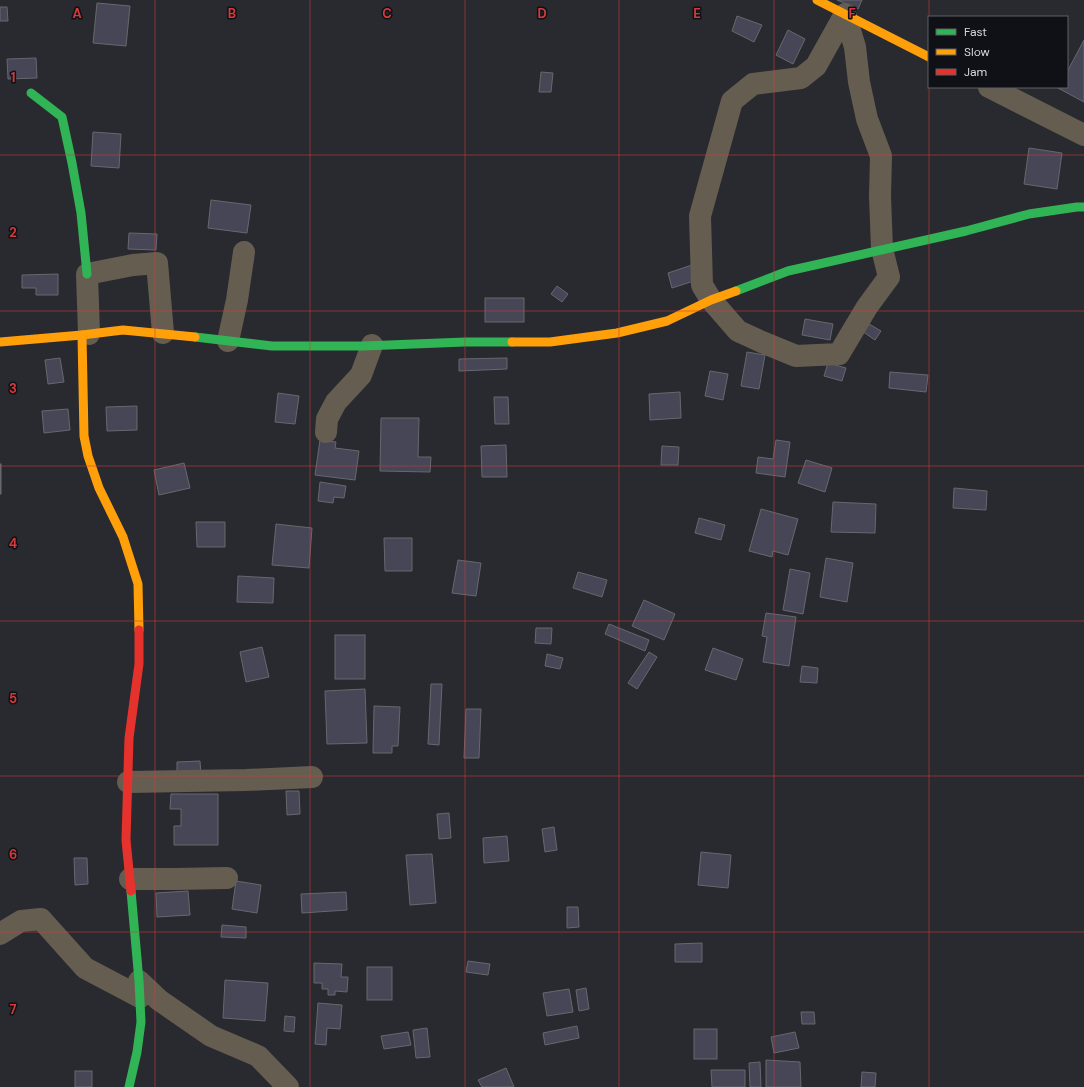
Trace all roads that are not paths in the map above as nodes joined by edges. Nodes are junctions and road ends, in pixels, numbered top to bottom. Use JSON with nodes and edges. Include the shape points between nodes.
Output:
{"nodes":[{"id":1,"x":817,"y":0,"type":"edge"},
{"id":2,"x":845,"y":14,"type":"junction"},
{"id":3,"x":928,"y":56,"type":"edge"},
{"id":4,"x":991,"y":88,"type":"edge"},
{"id":5,"x":31,"y":93,"type":"dead end"},
{"id":6,"x":1083,"y":132,"type":"edge"},
{"id":7,"x":1084,"y":207,"type":"edge"},
{"id":8,"x":882,"y":249,"type":"junction"},
{"id":9,"x":244,"y":252,"type":"dead end"},
{"id":10,"x":87,"y":274,"type":"junction"},
{"id":11,"x":711,"y":300,"type":"junction"},
{"id":12,"x":162,"y":333,"type":"junction"},
{"id":13,"x":86,"y":334,"type":"junction"},
{"id":14,"x":228,"y":341,"type":"junction"},
{"id":15,"x":0,"y":342,"type":"edge"},
{"id":16,"x":372,"y":345,"type":"junction"},
{"id":17,"x":326,"y":432,"type":"dead end"},
{"id":18,"x":312,"y":777,"type":"dead end"},
{"id":19,"x":128,"y":782,"type":"junction"},
{"id":20,"x":227,"y":878,"type":"dead end"},
{"id":21,"x":130,"y":879,"type":"junction"},
{"id":22,"x":0,"y":934,"type":"edge"},
{"id":23,"x":139,"y":989,"type":"junction"},
{"id":24,"x":129,"y":1087,"type":"edge"},
{"id":25,"x":288,"y":1087,"type":"edge"}],
"edges":[{"from":1,"to":2,"type":"street"},
{"from":2,"to":3,"type":"street"},
{"from":2,"to":8,"type":"street","via":[[854,47],[867,119],[881,156]]},
{"from":2,"to":11,"type":"street","via":[[816,66],[801,78],[753,84],[732,101],[700,216],[702,285]]},
{"from":4,"to":6,"type":"street"},
{"from":5,"to":10,"type":"street","via":[[62,117],[81,213]]},
{"from":7,"to":8,"type":"street","via":[[1029,214]]},
{"from":8,"to":11,"type":"street","via":[[788,270]]},
{"from":8,"to":11,"type":"street","via":[[889,277],[867,307],[839,354],[796,356],[762,342],[738,331]]},
{"from":9,"to":14,"type":"street"},
{"from":10,"to":12,"type":"street","via":[[157,263]]},
{"from":10,"to":13,"type":"street"},
{"from":11,"to":16,"type":"street","via":[[667,321],[617,333],[550,342]]},
{"from":12,"to":13,"type":"street","via":[[123,330]]},
{"from":12,"to":14,"type":"street"},
{"from":13,"to":15,"type":"street"},
{"from":13,"to":19,"type":"street","via":[[84,436],[88,456],[99,488],[123,537],[138,584],[139,664],[128,738]]},
{"from":14,"to":16,"type":"street","via":[[272,346]]},
{"from":16,"to":17,"type":"street","via":[[361,375],[336,402],[327,419]]},
{"from":18,"to":19,"type":"street"},
{"from":19,"to":21,"type":"street","via":[[126,840]]},
{"from":20,"to":21,"type":"street"},
{"from":21,"to":23,"type":"street"},
{"from":22,"to":23,"type":"street","via":[[21,921],[41,919],[85,968]]},
{"from":23,"to":24,"type":"street","via":[[141,1022]]},
{"from":23,"to":25,"type":"street","via":[[211,1036],[258,1056]]}]}
